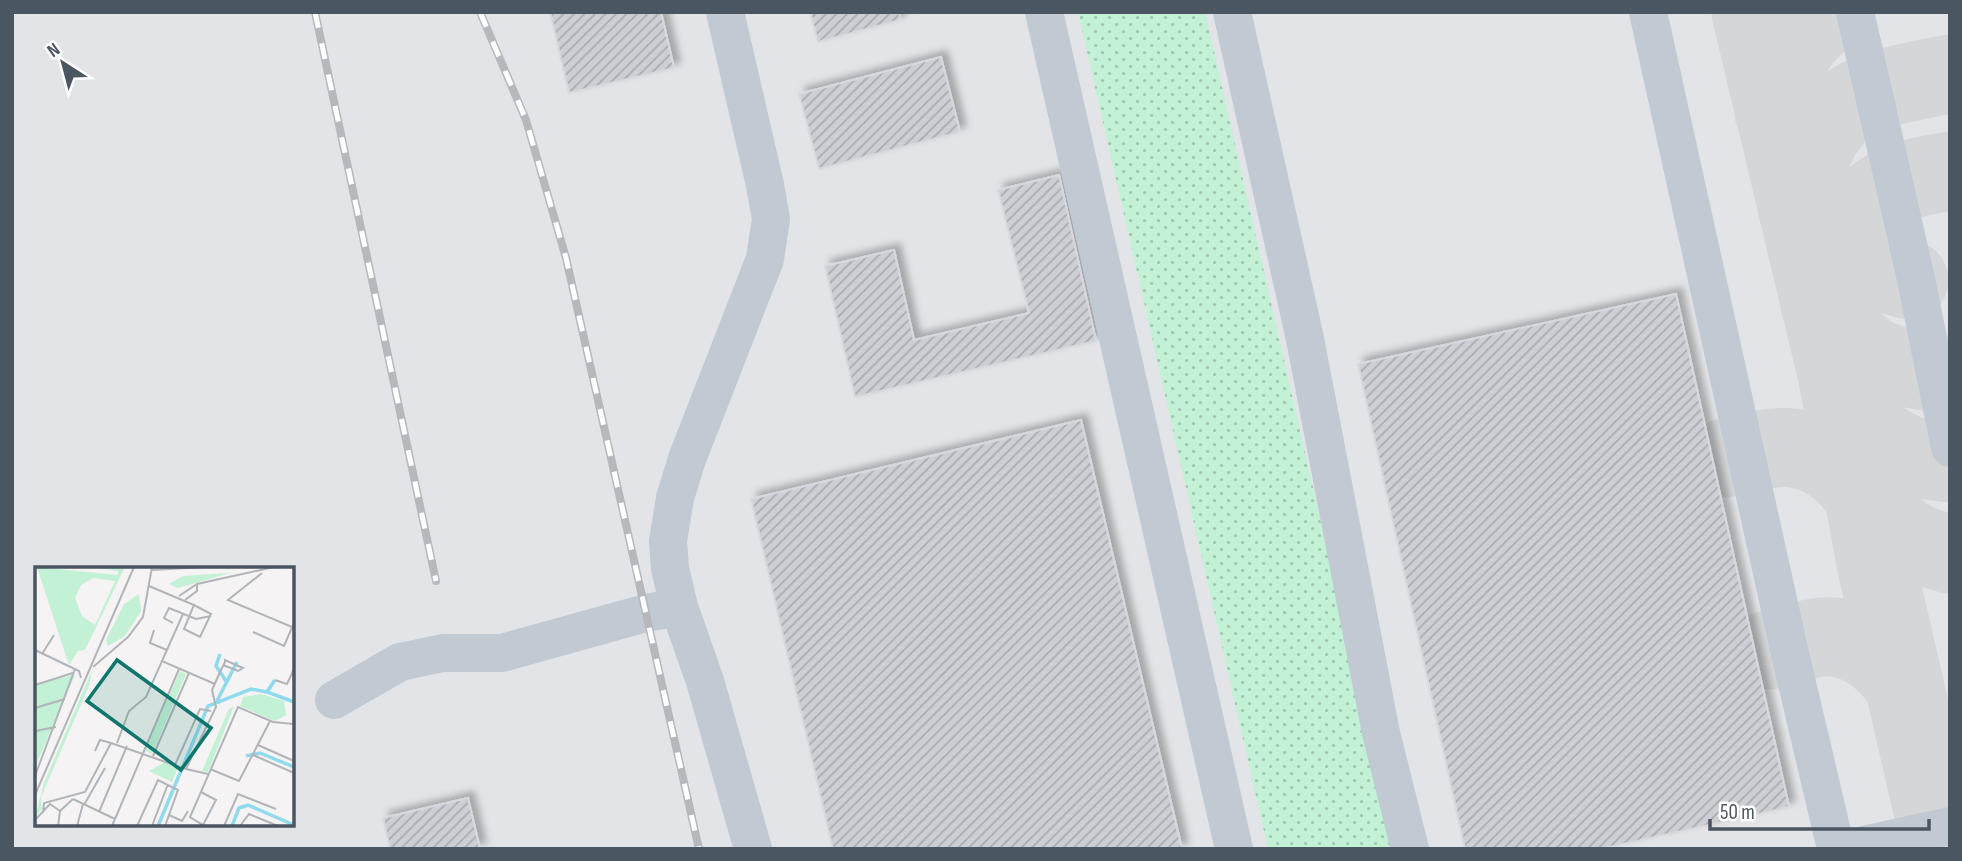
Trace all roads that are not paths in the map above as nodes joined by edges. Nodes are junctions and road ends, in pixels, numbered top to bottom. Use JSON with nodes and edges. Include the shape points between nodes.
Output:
{"nodes":[{"id":1,"x":725,"y":12,"type":"edge"},
{"id":2,"x":1044,"y":12,"type":"edge"},
{"id":3,"x":1232,"y":12,"type":"edge"},
{"id":4,"x":1648,"y":12,"type":"edge"},
{"id":5,"x":1855,"y":12,"type":"edge"},
{"id":6,"x":1950,"y":448,"type":"edge"},
{"id":7,"x":679,"y":607,"type":"junction"},
{"id":8,"x":334,"y":700,"type":"dead end"},
{"id":9,"x":1950,"y":826,"type":"edge"},
{"id":10,"x":753,"y":849,"type":"edge"},
{"id":11,"x":1234,"y":849,"type":"edge"},
{"id":12,"x":1410,"y":849,"type":"edge"},
{"id":13,"x":1836,"y":849,"type":"edge"},
{"id":14,"x":1845,"y":849,"type":"edge"}],
"edges":[{"from":1,"to":7,"type":"lane","via":[[771,219],[765,259],[675,498],[667,541]]},
{"from":2,"to":11,"type":"lane"},
{"from":3,"to":12,"type":"lane","via":[[1306,339],[1381,733]]},
{"from":4,"to":13,"type":"lane"},
{"from":5,"to":6,"type":"lane"},
{"from":7,"to":8,"type":"lane","via":[[502,653],[443,653],[400,662]]},
{"from":7,"to":10,"type":"lane"},
{"from":9,"to":14,"type":"lane"}]}
